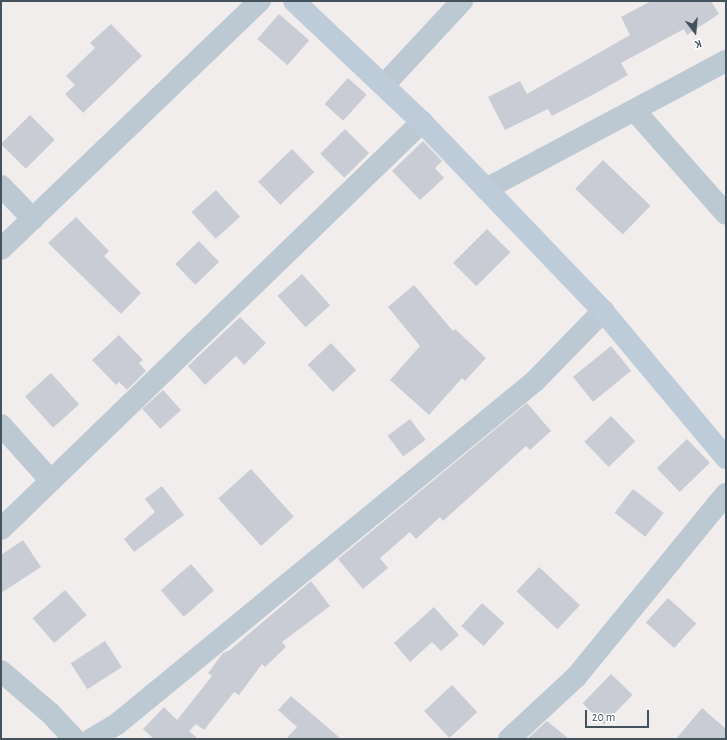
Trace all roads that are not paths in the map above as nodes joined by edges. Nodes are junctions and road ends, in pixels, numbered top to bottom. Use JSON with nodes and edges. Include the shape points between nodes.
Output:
{"nodes":[{"id":1,"x":260,"y":1,"type":"edge"},
{"id":2,"x":294,"y":1,"type":"edge"},
{"id":3,"x":462,"y":1,"type":"edge"},
{"id":4,"x":726,"y":62,"type":"edge"},
{"id":5,"x":384,"y":85,"type":"junction"},
{"id":6,"x":635,"y":111,"type":"junction"},
{"id":7,"x":422,"y":122,"type":"junction"},
{"id":8,"x":1,"y":186,"type":"edge"},
{"id":9,"x":486,"y":189,"type":"junction"},
{"id":10,"x":726,"y":214,"type":"edge"},
{"id":11,"x":33,"y":219,"type":"junction"},
{"id":12,"x":1,"y":249,"type":"edge"},
{"id":13,"x":603,"y":311,"type":"junction"},
{"id":14,"x":1,"y":425,"type":"edge"},
{"id":15,"x":725,"y":456,"type":"edge"},
{"id":16,"x":51,"y":481,"type":"junction"},
{"id":17,"x":726,"y":494,"type":"edge"},
{"id":18,"x":1,"y":529,"type":"edge"},
{"id":19,"x":1,"y":671,"type":"edge"},
{"id":20,"x":74,"y":739,"type":"edge"},
{"id":21,"x":92,"y":739,"type":"edge"},
{"id":22,"x":509,"y":739,"type":"edge"}],
"edges":[{"from":1,"to":11,"type":"street"},
{"from":2,"to":5,"type":"street"},
{"from":3,"to":5,"type":"street"},
{"from":4,"to":6,"type":"street"},
{"from":5,"to":7,"type":"street"},
{"from":6,"to":9,"type":"street"},
{"from":6,"to":10,"type":"street"},
{"from":7,"to":9,"type":"street"},
{"from":7,"to":16,"type":"street"},
{"from":8,"to":11,"type":"street"},
{"from":9,"to":13,"type":"street"},
{"from":11,"to":12,"type":"street"},
{"from":13,"to":15,"type":"street"},
{"from":13,"to":21,"type":"street","via":[[535,381],[123,719]]},
{"from":14,"to":16,"type":"street"},
{"from":16,"to":18,"type":"street"},
{"from":17,"to":22,"type":"street","via":[[576,677]]},
{"from":19,"to":20,"type":"street"}]}
